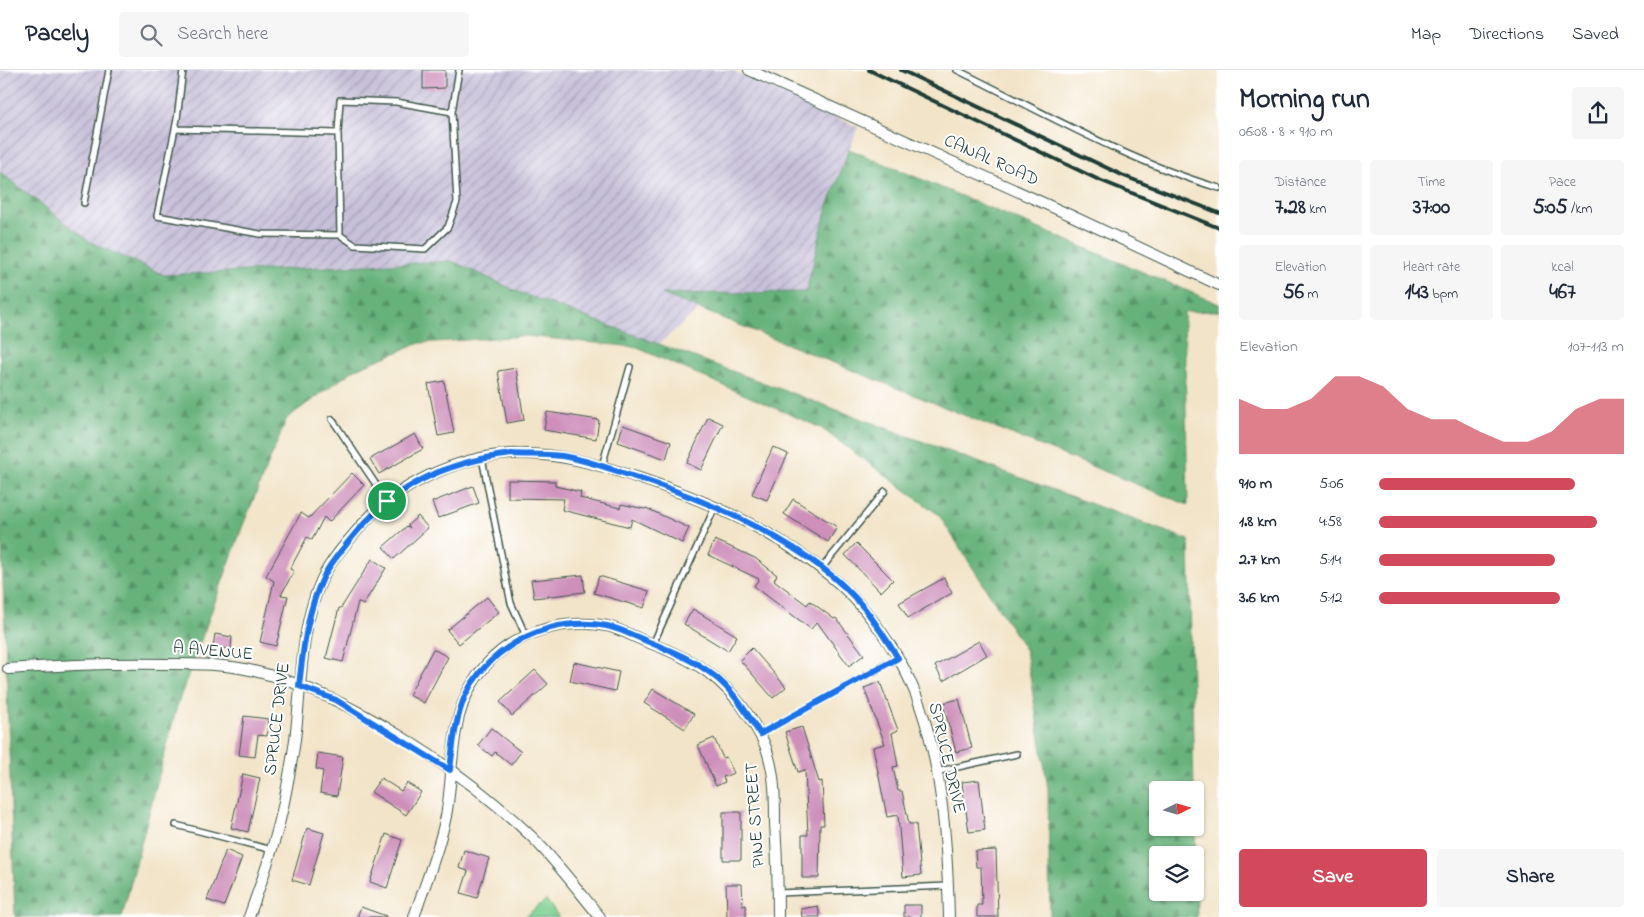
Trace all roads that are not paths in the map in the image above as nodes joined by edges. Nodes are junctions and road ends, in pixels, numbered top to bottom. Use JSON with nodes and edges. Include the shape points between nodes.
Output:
{"nodes":[{"id":1,"x":109,"y":70,"type":"edge"},
{"id":2,"x":183,"y":70,"type":"edge"},
{"id":3,"x":458,"y":70,"type":"edge"},
{"id":4,"x":749,"y":70,"type":"edge"},
{"id":5,"x":957,"y":70,"type":"edge"},
{"id":6,"x":452,"y":112,"type":"junction"},
{"id":7,"x":175,"y":129,"type":"junction"},
{"id":8,"x":338,"y":133,"type":"junction"},
{"id":9,"x":1219,"y":188,"type":"edge"},
{"id":10,"x":84,"y":204,"type":"dead end"},
{"id":11,"x":340,"y":235,"type":"junction"},
{"id":12,"x":1219,"y":285,"type":"edge"},
{"id":13,"x":630,"y":367,"type":"dead end"},
{"id":14,"x":332,"y":420,"type":"dead end"},
{"id":15,"x":482,"y":458,"type":"junction"},
{"id":16,"x":602,"y":466,"type":"junction"},
{"id":17,"x":884,"y":491,"type":"dead end"},
{"id":18,"x":387,"y":501,"type":"junction"},
{"id":19,"x":715,"y":507,"type":"junction"},
{"id":20,"x":820,"y":569,"type":"junction"},
{"id":21,"x":526,"y":636,"type":"junction"},
{"id":22,"x":653,"y":644,"type":"junction"},
{"id":23,"x":898,"y":658,"type":"junction"},
{"id":24,"x":8,"y":669,"type":"dead end"},
{"id":25,"x":299,"y":686,"type":"junction"},
{"id":26,"x":760,"y":734,"type":"junction"},
{"id":27,"x":1017,"y":754,"type":"dead end"},
{"id":28,"x":450,"y":770,"type":"junction"},
{"id":29,"x":935,"y":772,"type":"junction"},
{"id":30,"x":176,"y":825,"type":"dead end"},
{"id":31,"x":272,"y":850,"type":"junction"},
{"id":32,"x":948,"y":886,"type":"junction"},
{"id":33,"x":778,"y":893,"type":"junction"},
{"id":34,"x":249,"y":917,"type":"edge"},
{"id":35,"x":414,"y":917,"type":"edge"},
{"id":36,"x":600,"y":917,"type":"edge"},
{"id":37,"x":778,"y":917,"type":"edge"},
{"id":38,"x":948,"y":917,"type":"edge"}],
"edges":[{"from":1,"to":10,"type":"lane"},
{"from":2,"to":7,"type":"lane"},
{"from":3,"to":6,"type":"lane"},
{"from":4,"to":12,"type":"street","name":"CANAL ROAD"},
{"from":5,"to":9,"type":"lane","via":[[1138,160]]},
{"from":6,"to":8,"type":"lane","via":[[396,102],[340,100]]},
{"from":6,"to":11,"type":"lane","via":[[457,202],[448,227],[425,249],[355,244]]},
{"from":7,"to":8,"type":"lane"},
{"from":7,"to":11,"type":"lane","via":[[156,216],[260,234]]},
{"from":8,"to":11,"type":"lane"},
{"from":13,"to":16,"type":"lane"},
{"from":14,"to":18,"type":"lane"},
{"from":15,"to":16,"type":"street","name":"SPRUCE DRIVE","via":[[512,454],[562,456]]},
{"from":15,"to":18,"type":"street","name":"SPRUCE DRIVE","via":[[452,466],[396,493]]},
{"from":15,"to":21,"type":"lane","via":[[511,603]]},
{"from":16,"to":19,"type":"street","name":"SPRUCE DRIVE","via":[[673,488]]},
{"from":17,"to":20,"type":"lane"},
{"from":18,"to":25,"type":"street","name":"SPRUCE DRIVE","via":[[362,524],[323,578],[313,604]]},
{"from":19,"to":20,"type":"street","name":"SPRUCE DRIVE","via":[[783,543]]},
{"from":19,"to":22,"type":"lane"},
{"from":20,"to":23,"type":"street","name":"SPRUCE DRIVE","via":[[863,607]]},
{"from":21,"to":22,"type":"street","name":"PINE STREET","via":[[554,626],[583,624],[608,626]]},
{"from":21,"to":28,"type":"street","name":"PINE STREET","via":[[487,664],[465,696],[455,728]]},
{"from":22,"to":26,"type":"street","name":"PINE STREET","via":[[696,663],[715,676],[743,707]]},
{"from":23,"to":26,"type":"lane"},
{"from":23,"to":29,"type":"street","name":"SPRUCE DRIVE","via":[[927,733]]},
{"from":24,"to":25,"type":"street","name":"A AVENUE","via":[[144,664],[216,666],[253,671]]},
{"from":25,"to":28,"type":"street","name":"A AVENUE","via":[[336,700]]},
{"from":25,"to":31,"type":"street","name":"SPRUCE DRIVE","via":[[293,749]]},
{"from":26,"to":33,"type":"street","name":"PINE STREET","via":[[774,783]]},
{"from":27,"to":29,"type":"lane"},
{"from":28,"to":35,"type":"street","name":"PINE STREET","via":[[446,816],[430,875]]},
{"from":28,"to":36,"type":"street","name":"A AVENUE","via":[[499,807],[532,838]]},
{"from":29,"to":32,"type":"street","name":"SPRUCE DRIVE","via":[[942,804]]},
{"from":30,"to":31,"type":"lane"},
{"from":31,"to":34,"type":"street","name":"SPRUCE DRIVE"},
{"from":32,"to":33,"type":"lane"},
{"from":32,"to":38,"type":"street","name":"SPRUCE DRIVE"},
{"from":33,"to":37,"type":"street","name":"PINE STREET"}]}
